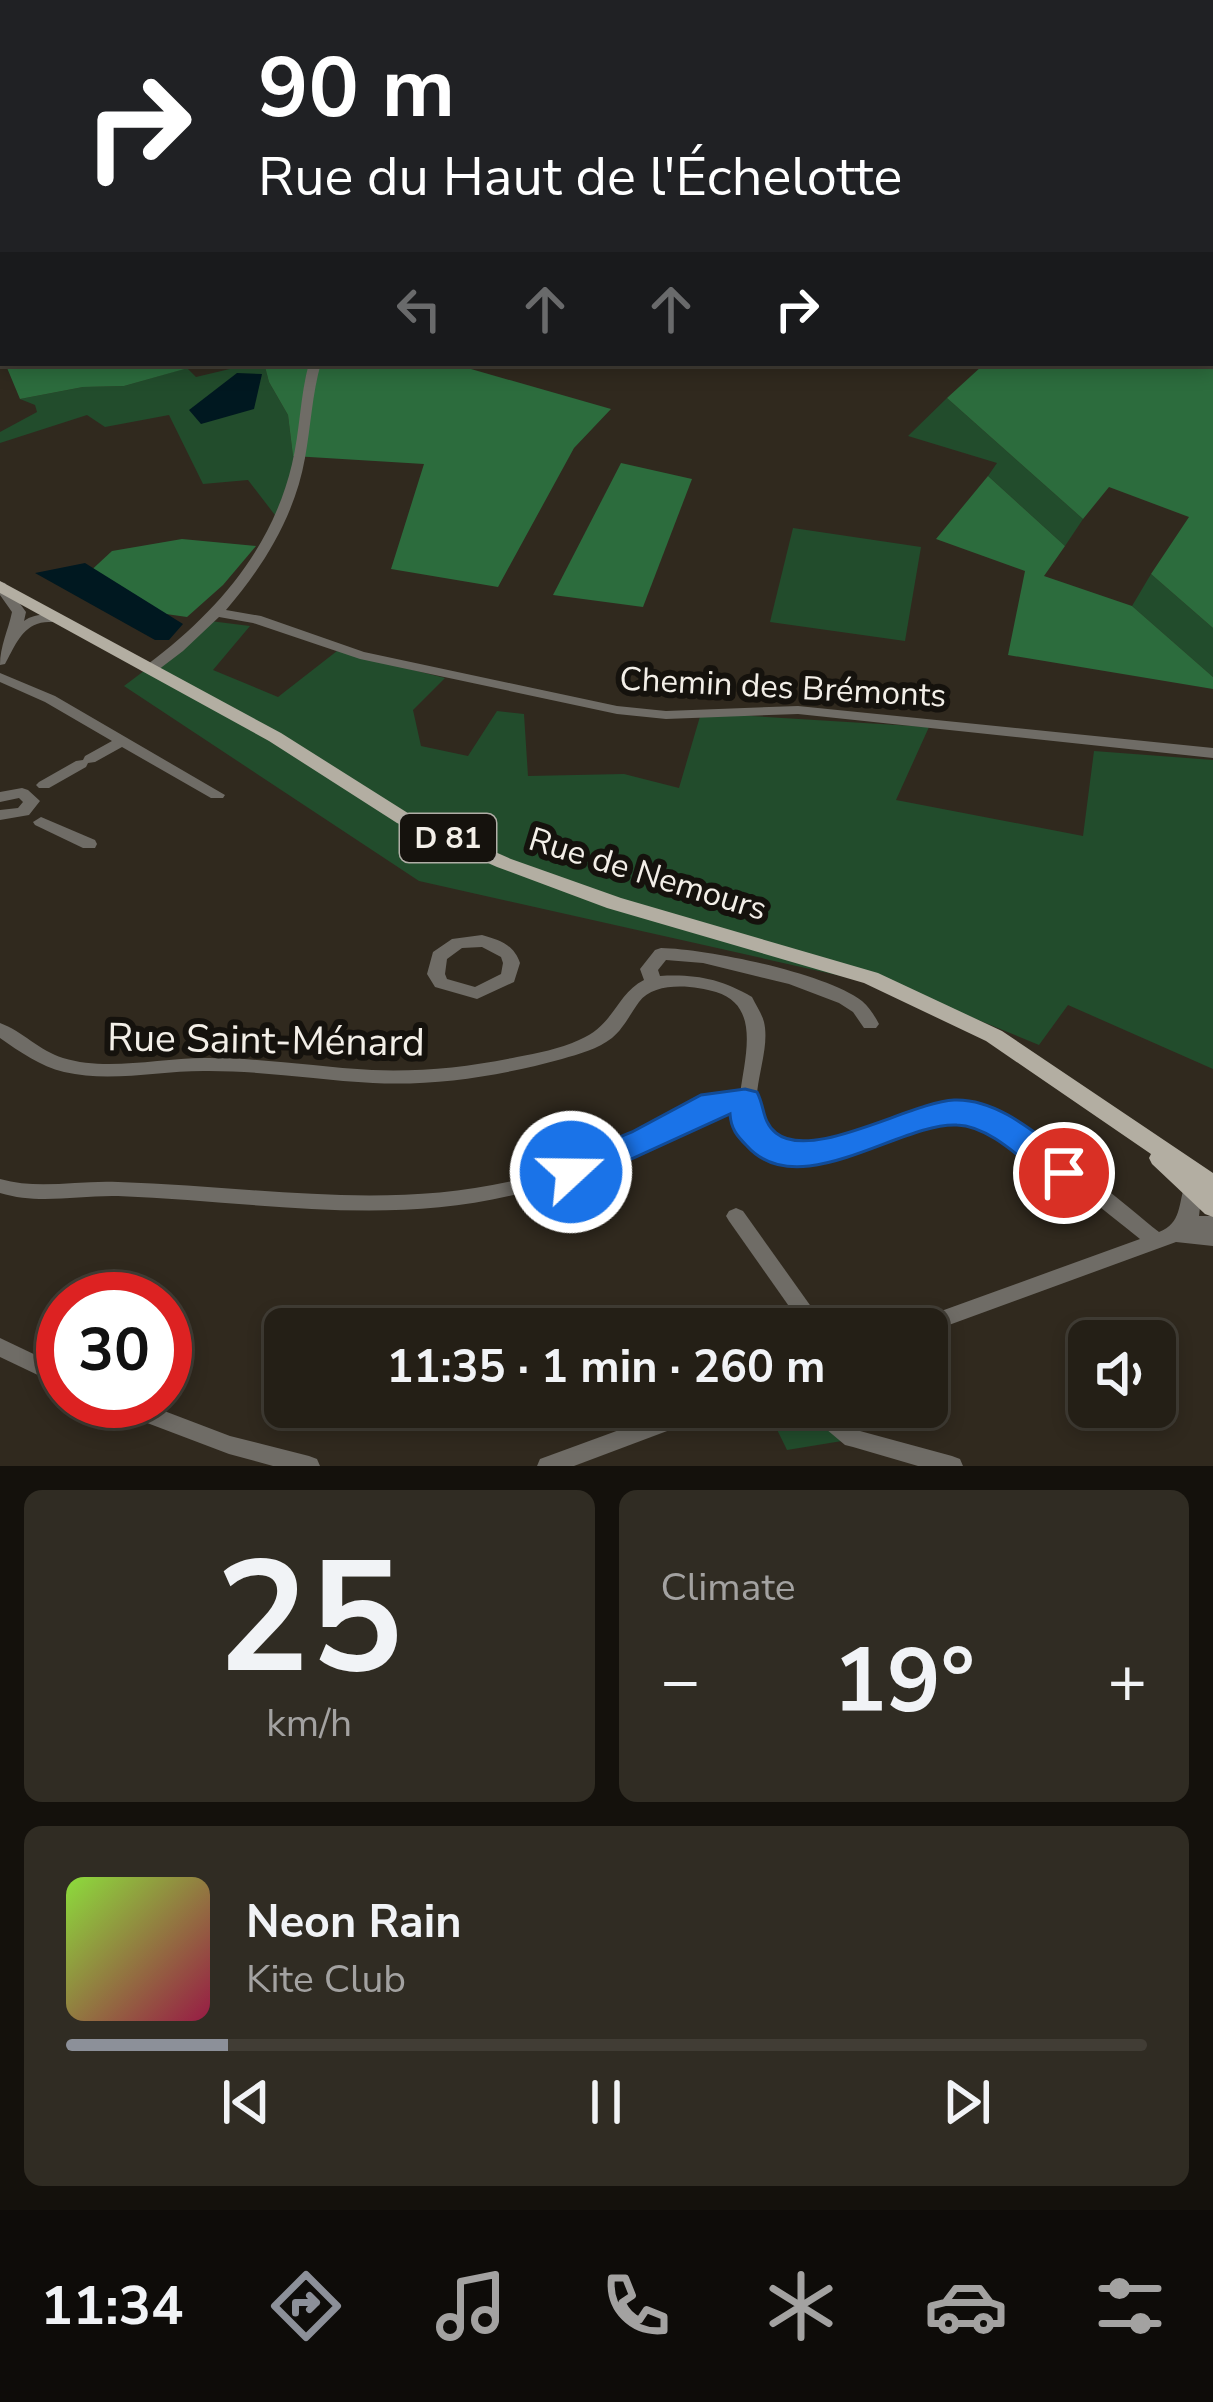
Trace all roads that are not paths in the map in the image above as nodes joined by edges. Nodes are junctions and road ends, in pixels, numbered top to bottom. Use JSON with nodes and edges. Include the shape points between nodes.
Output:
{"nodes":[{"id":1,"x":314,"y":366,"type":"edge"},
{"id":2,"x":0,"y":586,"type":"edge"},
{"id":3,"x":215,"y":612,"type":"junction"},
{"id":4,"x":30,"y":613,"type":"junction"},
{"id":5,"x":0,"y":661,"type":"edge"},
{"id":6,"x":153,"y":667,"type":"junction"},
{"id":7,"x":0,"y":676,"type":"edge"},
{"id":8,"x":122,"y":741,"type":"junction"},
{"id":9,"x":1213,"y":753,"type":"edge"},
{"id":10,"x":218,"y":795,"type":"dead end"},
{"id":11,"x":0,"y":797,"type":"edge"},
{"id":12,"x":34,"y":804,"type":"junction"},
{"id":13,"x":0,"y":815,"type":"edge"},
{"id":14,"x":89,"y":844,"type":"dead end"},
{"id":15,"x":654,"y":982,"type":"junction"},
{"id":16,"x":870,"y":1024,"type":"dead end"},
{"id":17,"x":0,"y":1029,"type":"edge"},
{"id":18,"x":745,"y":1101,"type":"junction"},
{"id":19,"x":0,"y":1186,"type":"edge"},
{"id":20,"x":1203,"y":1188,"type":"edge"},
{"id":21,"x":1213,"y":1208,"type":"edge"},
{"id":22,"x":736,"y":1216,"type":"dead end"},
{"id":23,"x":1213,"y":1223,"type":"edge"},
{"id":24,"x":1171,"y":1233,"type":"junction"},
{"id":25,"x":1213,"y":1238,"type":"edge"},
{"id":26,"x":802,"y":1308,"type":"edge"},
{"id":27,"x":948,"y":1317,"type":"edge"},
{"id":28,"x":0,"y":1347,"type":"edge"},
{"id":29,"x":36,"y":1365,"type":"edge"},
{"id":30,"x":186,"y":1428,"type":"edge"},
{"id":31,"x":650,"y":1428,"type":"edge"},
{"id":32,"x":841,"y":1428,"type":"edge"},
{"id":33,"x":309,"y":1466,"type":"edge"},
{"id":34,"x":548,"y":1466,"type":"edge"},
{"id":35,"x":952,"y":1466,"type":"edge"}],
"edges":[{"from":1,"to":3,"type":"street","via":[[296,473],[270,543]]},
{"from":2,"to":4,"type":"main road","name":"Rue de Nemours","number":"D 81"},
{"from":3,"to":6,"type":"street"},
{"from":3,"to":9,"type":"street","name":"Chemin des Brémonts","via":[[360,655],[617,710],[798,710]]},
{"from":4,"to":5,"type":"street"},
{"from":4,"to":6,"type":"main road","name":"Rue de Nemours","number":"D 81","via":[[61,619]]},
{"from":6,"to":20,"type":"main road","name":"Rue de Nemours","number":"D 81","via":[[404,819],[504,863],[872,977],[994,1036]]},
{"from":7,"to":8,"type":"street"},
{"from":8,"to":10,"type":"street"},
{"from":8,"to":12,"type":"street"},
{"from":11,"to":12,"type":"street"},
{"from":12,"to":13,"type":"street"},
{"from":12,"to":14,"type":"street"},
{"from":15,"to":16,"type":"street","name":"Rue Saint-Ménard","via":[[649,969],[661,954],[706,958],[820,989],[858,1006]]},
{"from":15,"to":17,"type":"street","name":"Rue Saint-Ménard","via":[[634,991],[616,1023],[587,1043],[425,1077],[213,1064],[74,1067]]},
{"from":15,"to":18,"type":"street","via":[[718,987],[747,1006],[760,1038]]},
{"from":18,"to":19,"type":"street","via":[[713,1103],[571,1172],[431,1204],[357,1208]]},
{"from":18,"to":24,"type":"street","via":[[759,1139],[794,1154],[940,1113],[980,1116]]},
{"from":20,"to":21,"type":"main road","number":"D 81"},
{"from":20,"to":24,"type":"street"},
{"from":22,"to":26,"type":"street"},
{"from":23,"to":24,"type":"street"},
{"from":24,"to":25,"type":"street"},
{"from":24,"to":27,"type":"street"},
{"from":28,"to":29,"type":"street"},
{"from":30,"to":33,"type":"street"},
{"from":31,"to":34,"type":"street"},
{"from":32,"to":35,"type":"street"}]}
